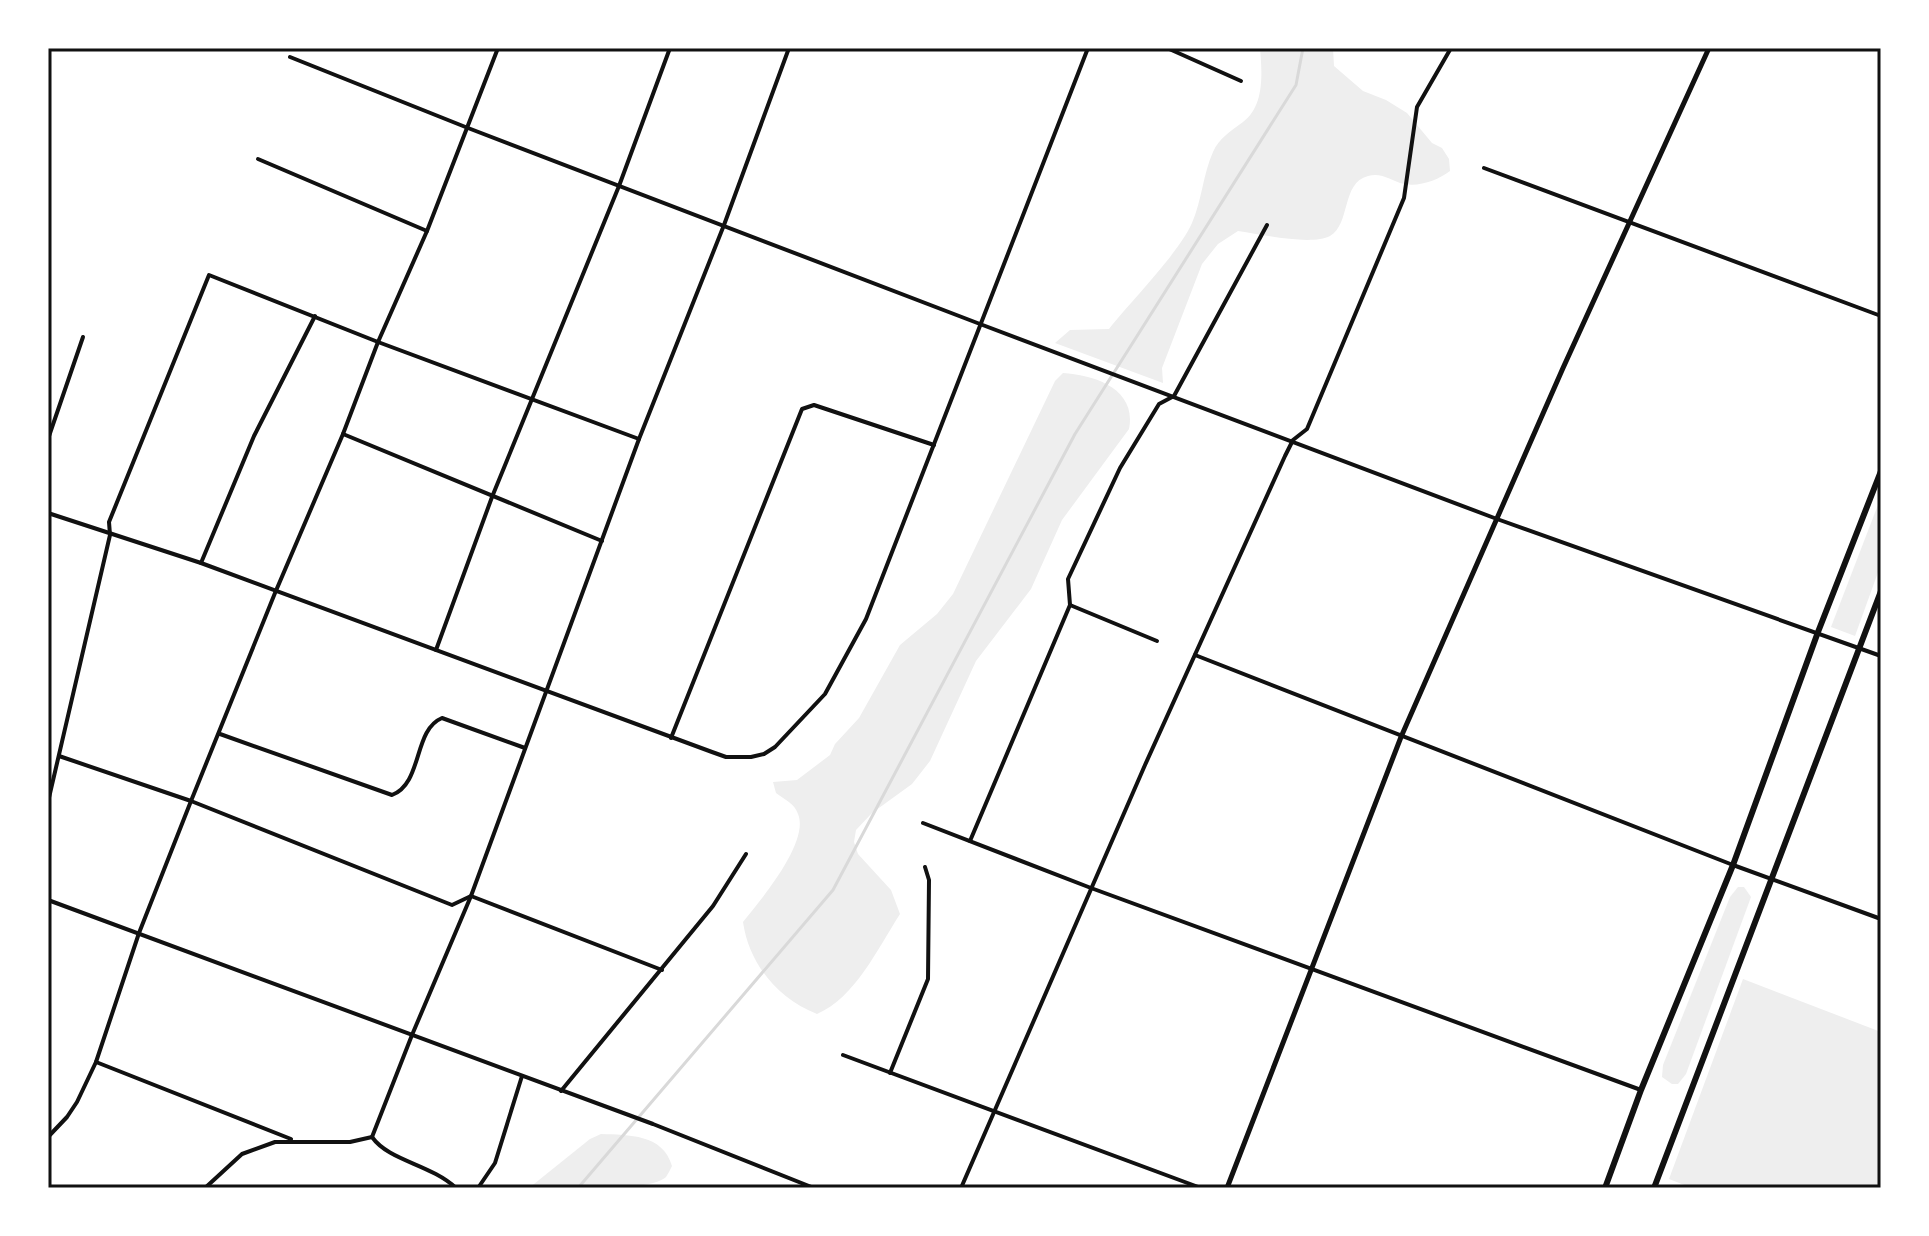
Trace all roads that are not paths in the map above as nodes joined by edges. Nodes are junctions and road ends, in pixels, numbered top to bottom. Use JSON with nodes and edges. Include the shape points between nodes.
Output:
{"nodes":[{"id":1,"x":498,"y":48,"type":"edge"},
{"id":2,"x":670,"y":48,"type":"edge"},
{"id":3,"x":789,"y":48,"type":"edge"},
{"id":4,"x":1088,"y":48,"type":"edge"},
{"id":5,"x":1167,"y":48,"type":"edge"},
{"id":6,"x":1451,"y":48,"type":"edge"},
{"id":7,"x":1709,"y":48,"type":"edge"},
{"id":8,"x":290,"y":57,"type":"dead end"},
{"id":9,"x":1241,"y":81,"type":"dead end"},
{"id":10,"x":468,"y":128,"type":"junction"},
{"id":11,"x":258,"y":159,"type":"dead end"},
{"id":12,"x":1484,"y":168,"type":"dead end"},
{"id":13,"x":619,"y":186,"type":"junction"},
{"id":14,"x":1629,"y":224,"type":"junction"},
{"id":15,"x":724,"y":225,"type":"junction"},
{"id":16,"x":1267,"y":225,"type":"dead end"},
{"id":17,"x":427,"y":231,"type":"junction"},
{"id":18,"x":315,"y":316,"type":"junction"},
{"id":19,"x":1881,"y":316,"type":"edge"},
{"id":20,"x":980,"y":324,"type":"junction"},
{"id":21,"x":83,"y":337,"type":"dead end"},
{"id":22,"x":378,"y":342,"type":"junction"},
{"id":23,"x":1174,"y":396,"type":"junction"},
{"id":24,"x":531,"y":399,"type":"junction"},
{"id":25,"x":343,"y":434,"type":"junction"},
{"id":26,"x":48,"y":439,"type":"edge"},
{"id":27,"x":639,"y":439,"type":"junction"},
{"id":28,"x":1293,"y":440,"type":"junction"},
{"id":29,"x":934,"y":445,"type":"junction"},
{"id":30,"x":1881,"y":471,"type":"edge"},
{"id":31,"x":492,"y":497,"type":"junction"},
{"id":32,"x":48,"y":513,"type":"edge"},
{"id":33,"x":1497,"y":519,"type":"junction"},
{"id":34,"x":110,"y":535,"type":"junction"},
{"id":35,"x":602,"y":541,"type":"junction"},
{"id":36,"x":201,"y":563,"type":"junction"},
{"id":37,"x":1881,"y":591,"type":"edge"},
{"id":38,"x":275,"y":593,"type":"junction"},
{"id":39,"x":1070,"y":605,"type":"junction"},
{"id":40,"x":1818,"y":632,"type":"junction"},
{"id":41,"x":1157,"y":641,"type":"dead end"},
{"id":42,"x":1860,"y":647,"type":"junction"},
{"id":43,"x":436,"y":650,"type":"junction"},
{"id":44,"x":1195,"y":655,"type":"junction"},
{"id":45,"x":1881,"y":656,"type":"edge"},
{"id":46,"x":545,"y":691,"type":"junction"},
{"id":47,"x":220,"y":734,"type":"junction"},
{"id":48,"x":1401,"y":737,"type":"junction"},
{"id":49,"x":671,"y":738,"type":"junction"},
{"id":50,"x":525,"y":748,"type":"junction"},
{"id":51,"x":59,"y":756,"type":"junction"},
{"id":52,"x":191,"y":801,"type":"junction"},
{"id":53,"x":48,"y":802,"type":"edge"},
{"id":54,"x":923,"y":823,"type":"dead end"},
{"id":55,"x":970,"y":841,"type":"junction"},
{"id":56,"x":746,"y":854,"type":"dead end"},
{"id":57,"x":1733,"y":865,"type":"junction"},
{"id":58,"x":925,"y":867,"type":"dead end"},
{"id":59,"x":1772,"y":880,"type":"junction"},
{"id":60,"x":1091,"y":888,"type":"junction"},
{"id":61,"x":471,"y":896,"type":"junction"},
{"id":62,"x":48,"y":900,"type":"edge"},
{"id":63,"x":1881,"y":919,"type":"edge"},
{"id":64,"x":139,"y":933,"type":"junction"},
{"id":65,"x":1312,"y":968,"type":"junction"},
{"id":66,"x":662,"y":970,"type":"junction"},
{"id":67,"x":412,"y":1035,"type":"junction"},
{"id":68,"x":843,"y":1055,"type":"dead end"},
{"id":69,"x":96,"y":1062,"type":"junction"},
{"id":70,"x":889,"y":1073,"type":"junction"},
{"id":71,"x":522,"y":1076,"type":"junction"},
{"id":72,"x":1641,"y":1090,"type":"junction"},
{"id":73,"x":561,"y":1091,"type":"junction"},
{"id":74,"x":995,"y":1111,"type":"junction"},
{"id":75,"x":48,"y":1137,"type":"edge"},
{"id":76,"x":372,"y":1137,"type":"junction"},
{"id":77,"x":295,"y":1140,"type":"junction"},
{"id":78,"x":205,"y":1188,"type":"edge"},
{"id":79,"x":456,"y":1188,"type":"edge"},
{"id":80,"x":478,"y":1188,"type":"edge"},
{"id":81,"x":814,"y":1188,"type":"edge"},
{"id":82,"x":961,"y":1188,"type":"edge"},
{"id":83,"x":1201,"y":1188,"type":"edge"},
{"id":84,"x":1227,"y":1188,"type":"edge"},
{"id":85,"x":1605,"y":1188,"type":"edge"},
{"id":86,"x":1654,"y":1188,"type":"edge"}],
"edges":[{"from":1,"to":10,"type":"street"},
{"from":2,"to":13,"type":"street"},
{"from":3,"to":15,"type":"street"},
{"from":4,"to":20,"type":"street"},
{"from":5,"to":9,"type":"street"},
{"from":6,"to":28,"type":"street","via":[[1417,107],[1404,198],[1307,429]]},
{"from":7,"to":14,"type":"street"},
{"from":8,"to":10,"type":"street"},
{"from":10,"to":13,"type":"street"},
{"from":10,"to":17,"type":"street"},
{"from":11,"to":17,"type":"street"},
{"from":12,"to":14,"type":"street"},
{"from":13,"to":15,"type":"street"},
{"from":13,"to":24,"type":"street"},
{"from":14,"to":19,"type":"street"},
{"from":14,"to":33,"type":"street"},
{"from":15,"to":20,"type":"street"},
{"from":15,"to":27,"type":"street"},
{"from":16,"to":23,"type":"street"},
{"from":17,"to":22,"type":"street"},
{"from":18,"to":22,"type":"street"},
{"from":18,"to":34,"type":"street","via":[[209,275],[109,522]]},
{"from":18,"to":36,"type":"street","via":[[254,436]]},
{"from":20,"to":23,"type":"street"},
{"from":20,"to":29,"type":"street"},
{"from":21,"to":26,"type":"street"},
{"from":22,"to":24,"type":"street"},
{"from":22,"to":25,"type":"street"},
{"from":23,"to":28,"type":"street"},
{"from":23,"to":39,"type":"street","via":[[1159,404],[1120,468],[1068,579]]},
{"from":24,"to":27,"type":"street"},
{"from":24,"to":31,"type":"street"},
{"from":25,"to":31,"type":"street"},
{"from":25,"to":38,"type":"street"},
{"from":27,"to":35,"type":"street"},
{"from":28,"to":33,"type":"street"},
{"from":28,"to":44,"type":"street"},
{"from":29,"to":49,"type":"street","via":[[866,619],[836,677],[787,736],[770,751],[751,757],[726,757]]},
{"from":29,"to":49,"type":"street","via":[[814,405],[802,409]]},
{"from":30,"to":40,"type":"main road"},
{"from":31,"to":35,"type":"street"},
{"from":31,"to":43,"type":"street"},
{"from":32,"to":34,"type":"street"},
{"from":33,"to":40,"type":"street"},
{"from":33,"to":48,"type":"street"},
{"from":34,"to":36,"type":"street"},
{"from":34,"to":51,"type":"street"},
{"from":35,"to":46,"type":"street"},
{"from":36,"to":38,"type":"street"},
{"from":37,"to":42,"type":"main road"},
{"from":38,"to":43,"type":"street"},
{"from":38,"to":47,"type":"street"},
{"from":39,"to":41,"type":"street"},
{"from":39,"to":55,"type":"street"},
{"from":40,"to":42,"type":"street"},
{"from":40,"to":57,"type":"main road"},
{"from":42,"to":45,"type":"street"},
{"from":42,"to":59,"type":"main road"},
{"from":43,"to":46,"type":"street"},
{"from":44,"to":48,"type":"street"},
{"from":44,"to":60,"type":"street"},
{"from":46,"to":49,"type":"street"},
{"from":46,"to":50,"type":"street"},
{"from":47,"to":50,"type":"street","via":[[392,795],[406,784],[436,720]]},
{"from":47,"to":52,"type":"street"},
{"from":48,"to":57,"type":"street"},
{"from":48,"to":65,"type":"street"},
{"from":50,"to":61,"type":"street"},
{"from":51,"to":52,"type":"street"},
{"from":51,"to":53,"type":"street"},
{"from":52,"to":61,"type":"street","via":[[452,905]]},
{"from":52,"to":64,"type":"street"},
{"from":54,"to":55,"type":"street"},
{"from":55,"to":60,"type":"street"},
{"from":56,"to":66,"type":"street"},
{"from":57,"to":59,"type":"street"},
{"from":57,"to":72,"type":"main road"},
{"from":58,"to":70,"type":"street","via":[[928,979]]},
{"from":59,"to":63,"type":"street"},
{"from":59,"to":86,"type":"main road"},
{"from":60,"to":65,"type":"street"},
{"from":60,"to":74,"type":"street"},
{"from":61,"to":66,"type":"street"},
{"from":61,"to":67,"type":"street"},
{"from":62,"to":64,"type":"street"},
{"from":64,"to":67,"type":"street"},
{"from":64,"to":69,"type":"street"},
{"from":65,"to":72,"type":"street"},
{"from":65,"to":84,"type":"street"},
{"from":66,"to":73,"type":"street"},
{"from":67,"to":71,"type":"street"},
{"from":67,"to":76,"type":"street"},
{"from":68,"to":70,"type":"street"},
{"from":69,"to":75,"type":"street","via":[[77,1102]]},
{"from":69,"to":77,"type":"street"},
{"from":70,"to":74,"type":"street"},
{"from":71,"to":73,"type":"street"},
{"from":71,"to":80,"type":"street","via":[[495,1163]]},
{"from":72,"to":85,"type":"main road"},
{"from":73,"to":81,"type":"street"},
{"from":74,"to":82,"type":"street"},
{"from":74,"to":83,"type":"street"},
{"from":76,"to":77,"type":"street"},
{"from":76,"to":79,"type":"street","via":[[389,1154],[421,1165]]},
{"from":77,"to":78,"type":"street","via":[[242,1154]]}]}
